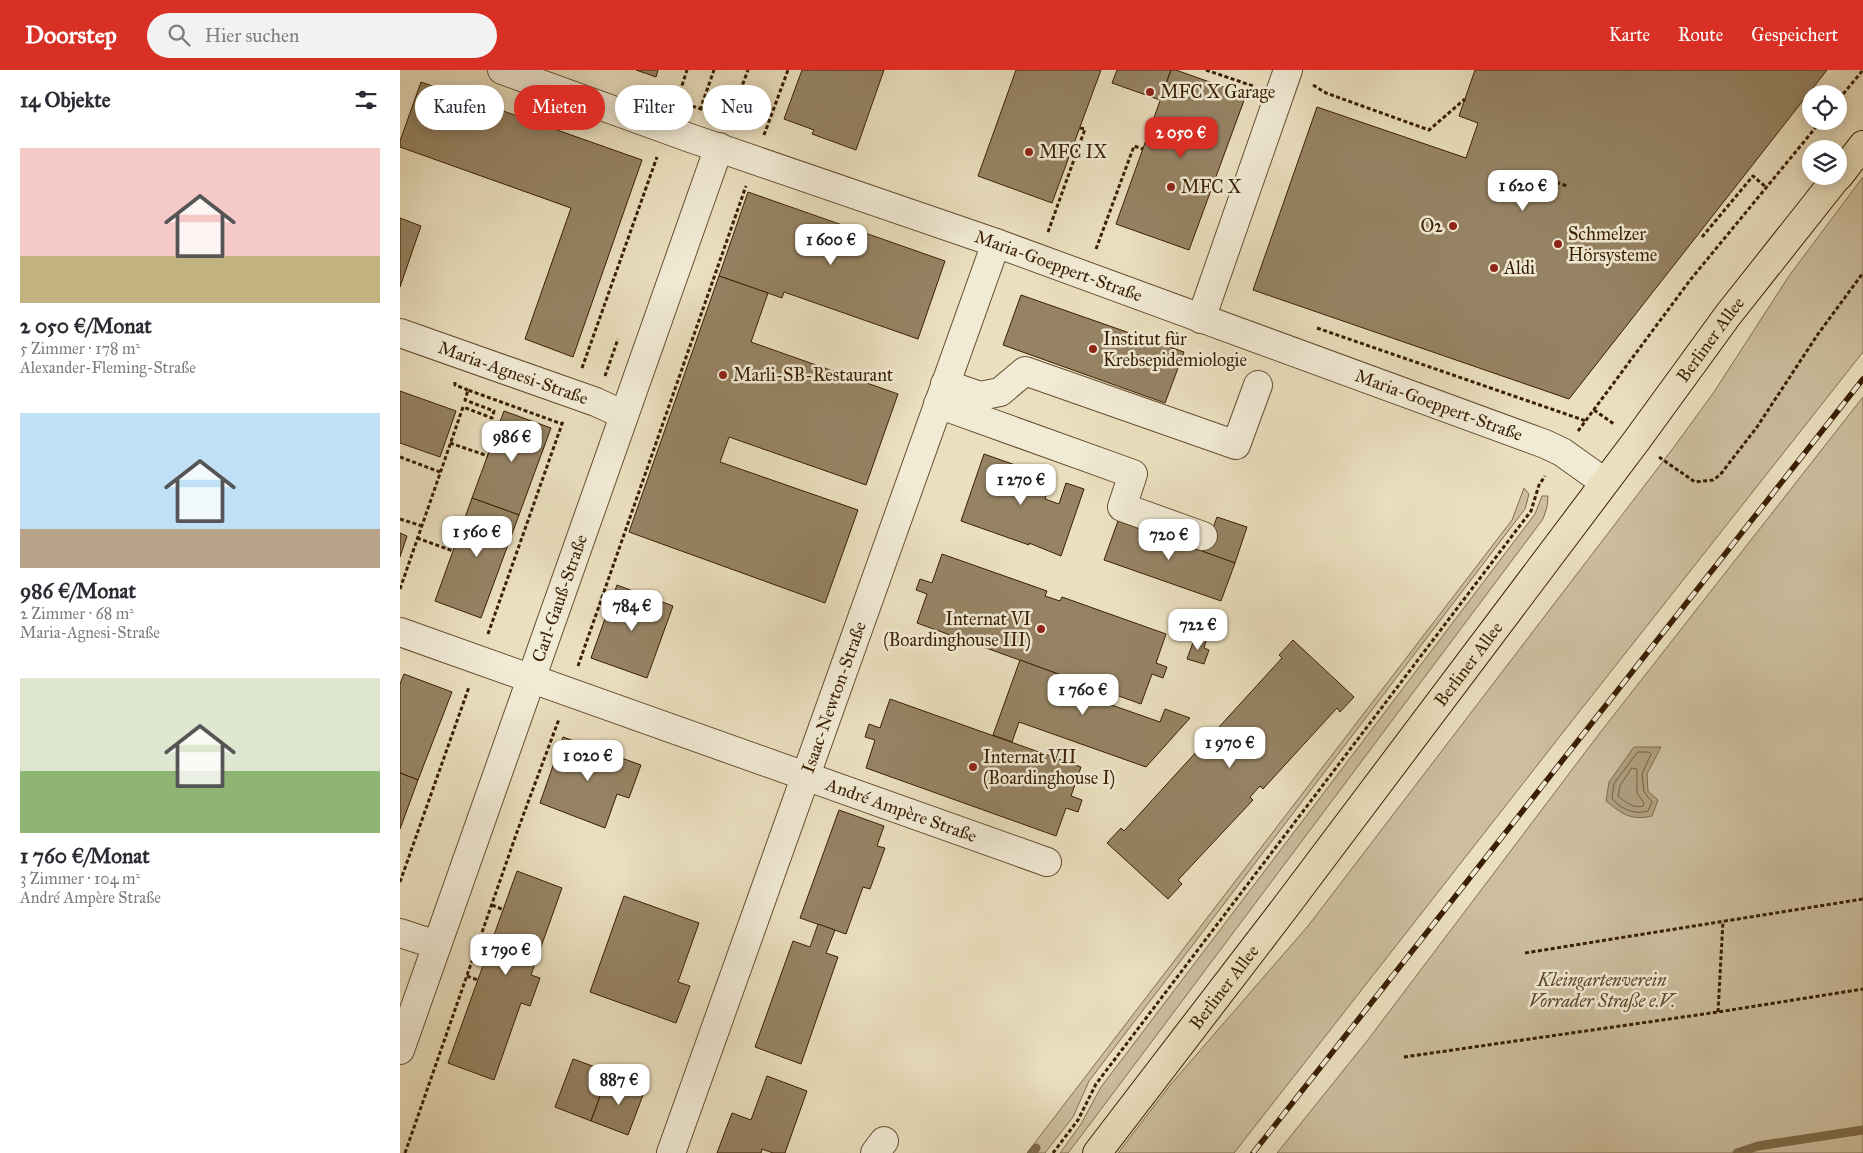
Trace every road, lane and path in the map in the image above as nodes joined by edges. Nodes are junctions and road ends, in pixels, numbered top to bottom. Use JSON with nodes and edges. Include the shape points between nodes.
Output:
{"nodes":[{"id":1,"x":502,"y":70,"type":"edge"},
{"id":2,"x":687,"y":70,"type":"edge"},
{"id":3,"x":714,"y":70,"type":"edge"},
{"id":4,"x":748,"y":70,"type":"edge"},
{"id":5,"x":788,"y":70,"type":"edge"},
{"id":6,"x":1206,"y":70,"type":"edge"},
{"id":7,"x":1288,"y":70,"type":"edge"},
{"id":8,"x":1863,"y":70,"type":"edge"},
{"id":9,"x":1311,"y":84,"type":"dead end"},
{"id":10,"x":1847,"y":89,"type":"edge"},
{"id":11,"x":1278,"y":96,"type":"junction"},
{"id":12,"x":1465,"y":99,"type":"dead end"},
{"id":13,"x":1080,"y":128,"type":"dead end"},
{"id":14,"x":1814,"y":130,"type":"edge"},
{"id":15,"x":679,"y":133,"type":"junction"},
{"id":16,"x":1863,"y":145,"type":"edge"},
{"id":17,"x":719,"y":146,"type":"junction"},
{"id":18,"x":1143,"y":149,"type":"dead end"},
{"id":19,"x":756,"y":159,"type":"junction"},
{"id":20,"x":1847,"y":165,"type":"edge"},
{"id":21,"x":1544,"y":178,"type":"dead end"},
{"id":22,"x":1831,"y":185,"type":"edge"},
{"id":23,"x":1567,"y":186,"type":"dead end"},
{"id":24,"x":1767,"y":188,"type":"junction"},
{"id":25,"x":1048,"y":232,"type":"dead end"},
{"id":26,"x":1702,"y":237,"type":"dead end"},
{"id":27,"x":996,"y":242,"type":"junction"},
{"id":28,"x":1096,"y":250,"type":"dead end"},
{"id":29,"x":1863,"y":273,"type":"edge"},
{"id":30,"x":1201,"y":319,"type":"junction"},
{"id":31,"x":400,"y":333,"type":"edge"},
{"id":32,"x":454,"y":385,"type":"dead end"},
{"id":33,"x":1258,"y":385,"type":"dead end"},
{"id":34,"x":468,"y":390,"type":"junction"},
{"id":35,"x":573,"y":394,"type":"junction"},
{"id":36,"x":942,"y":394,"type":"junction"},
{"id":37,"x":465,"y":400,"type":"junction"},
{"id":38,"x":463,"y":407,"type":"junction"},
{"id":39,"x":1594,"y":410,"type":"junction"},
{"id":40,"x":624,"y":415,"type":"junction"},
{"id":41,"x":562,"y":424,"type":"junction"},
{"id":42,"x":1637,"y":440,"type":"junction"},
{"id":43,"x":450,"y":443,"type":"junction"},
{"id":44,"x":1562,"y":452,"type":"junction"},
{"id":45,"x":488,"y":456,"type":"dead end"},
{"id":46,"x":400,"y":458,"type":"edge"},
{"id":47,"x":440,"y":472,"type":"junction"},
{"id":48,"x":1604,"y":482,"type":"junction"},
{"id":49,"x":400,"y":518,"type":"edge"},
{"id":50,"x":422,"y":526,"type":"junction"},
{"id":51,"x":1203,"y":536,"type":"dead end"},
{"id":52,"x":417,"y":538,"type":"junction"},
{"id":53,"x":453,"y":551,"type":"dead end"},
{"id":54,"x":400,"y":589,"type":"edge"},
{"id":55,"x":400,"y":632,"type":"edge"},
{"id":56,"x":479,"y":660,"type":"junction"},
{"id":57,"x":530,"y":678,"type":"junction"},
{"id":58,"x":569,"y":692,"type":"junction"},
{"id":59,"x":806,"y":776,"type":"junction"},
{"id":60,"x":1047,"y":862,"type":"dead end"},
{"id":61,"x":400,"y":882,"type":"edge"},
{"id":62,"x":1863,"y":899,"type":"edge"},
{"id":63,"x":492,"y":905,"type":"junction"},
{"id":64,"x":504,"y":910,"type":"dead end"},
{"id":65,"x":1723,"y":921,"type":"junction"},
{"id":66,"x":400,"y":934,"type":"edge"},
{"id":67,"x":437,"y":945,"type":"junction"},
{"id":68,"x":1525,"y":953,"type":"dead end"},
{"id":69,"x":467,"y":976,"type":"junction"},
{"id":70,"x":478,"y":980,"type":"dead end"},
{"id":71,"x":1863,"y":989,"type":"edge"},
{"id":72,"x":1718,"y":1012,"type":"junction"},
{"id":73,"x":400,"y":1050,"type":"edge"},
{"id":74,"x":1404,"y":1057,"type":"dead end"},
{"id":75,"x":405,"y":1153,"type":"edge"},
{"id":76,"x":671,"y":1153,"type":"edge"},
{"id":77,"x":1053,"y":1153,"type":"edge"},
{"id":78,"x":1097,"y":1153,"type":"edge"}],
"edges":[{"from":1,"to":15,"type":"street","name":"Maria-Goeppert-Straße"},
{"from":2,"to":15,"type":"path"},
{"from":3,"to":15,"type":"path"},
{"from":4,"to":17,"type":"path"},
{"from":5,"to":19,"type":"path"},
{"from":6,"to":11,"type":"path"},
{"from":7,"to":11,"type":"street"},
{"from":8,"to":10,"type":"path"},
{"from":9,"to":12,"type":"path","via":[[1326,93],[1429,130]]},
{"from":11,"to":30,"type":"street"},
{"from":13,"to":25,"type":"path","via":[[1085,129]]},
{"from":14,"to":24,"type":"path"},
{"from":15,"to":17,"type":"street","name":"Maria-Goeppert-Straße"},
{"from":15,"to":35,"type":"path"},
{"from":16,"to":20,"type":"main road","name":"Berliner Allee"},
{"from":17,"to":19,"type":"street","name":"Maria-Goeppert-Straße"},
{"from":17,"to":40,"type":"street","name":"Carl-Gauß-Straße"},
{"from":18,"to":28,"type":"path","via":[[1134,146]]},
{"from":19,"to":27,"type":"street","name":"Maria-Goeppert-Straße"},
{"from":19,"to":58,"type":"path"},
{"from":21,"to":23,"type":"path"},
{"from":22,"to":42,"type":"main road","name":"Berliner Allee","via":[[1728,315]]},
{"from":24,"to":26,"type":"path","via":[[1753,176]]},
{"from":24,"to":39,"type":"path","via":[[1690,279]]},
{"from":27,"to":30,"type":"street","name":"Maria-Goeppert-Straße"},
{"from":27,"to":36,"type":"street","name":"Isaac-Newton-Straße"},
{"from":29,"to":42,"type":"path","via":[[1720,475],[1713,480],[1696,482]]},
{"from":30,"to":44,"type":"street","name":"Maria-Goeppert-Straße"},
{"from":31,"to":35,"type":"street","name":"Maria-Agnesi-Straße"},
{"from":32,"to":34,"type":"path"},
{"from":33,"to":36,"type":"street","via":[[1236,445],[1025,371],[1000,392],[980,396]]},
{"from":34,"to":37,"type":"path"},
{"from":34,"to":41,"type":"path"},
{"from":35,"to":40,"type":"street","name":"Maria-Agnesi-Straße"},
{"from":35,"to":41,"type":"path"},
{"from":36,"to":51,"type":"street","via":[[1133,474],[1122,507]]},
{"from":36,"to":59,"type":"street","name":"Isaac-Newton-Straße"},
{"from":37,"to":38,"type":"path"},
{"from":37,"to":38,"type":"path","via":[[494,411],[492,418]]},
{"from":38,"to":43,"type":"path"},
{"from":39,"to":42,"type":"path"},
{"from":39,"to":44,"type":"path"},
{"from":40,"to":57,"type":"street","name":"Carl-Gauß-Straße"},
{"from":41,"to":56,"type":"path"},
{"from":42,"to":48,"type":"main road","name":"Berliner Allee"},
{"from":43,"to":45,"type":"path"},
{"from":43,"to":47,"type":"path"},
{"from":44,"to":48,"type":"street","name":"Maria-Goeppert-Straße"},
{"from":44,"to":77,"type":"path","via":[[1538,485],[1531,511],[1096,1084],[1078,1120]]},
{"from":46,"to":47,"type":"path"},
{"from":47,"to":50,"type":"path"},
{"from":48,"to":78,"type":"main road","name":"Berliner Allee","via":[[1284,910]]},
{"from":49,"to":50,"type":"path"},
{"from":50,"to":52,"type":"path"},
{"from":52,"to":53,"type":"path"},
{"from":52,"to":54,"type":"path"},
{"from":55,"to":56,"type":"street","name":"André Ampère Straße"},
{"from":56,"to":57,"type":"street","name":"André Ampère Straße"},
{"from":56,"to":61,"type":"path"},
{"from":57,"to":58,"type":"street","name":"André Ampère Straße"},
{"from":57,"to":67,"type":"street","name":"Carl-Gauß-Straße"},
{"from":58,"to":59,"type":"street","name":"André Ampère Straße"},
{"from":58,"to":63,"type":"path"},
{"from":59,"to":60,"type":"street","name":"André Ampère Straße"},
{"from":59,"to":76,"type":"street","name":"Isaac-Newton-Straße"},
{"from":62,"to":65,"type":"path"},
{"from":63,"to":64,"type":"path"},
{"from":63,"to":69,"type":"path"},
{"from":65,"to":68,"type":"path"},
{"from":65,"to":72,"type":"path"},
{"from":66,"to":67,"type":"street"},
{"from":67,"to":73,"type":"street","name":"Carl-Gauß-Straße"},
{"from":69,"to":70,"type":"path"},
{"from":69,"to":75,"type":"path"},
{"from":71,"to":72,"type":"path"},
{"from":72,"to":74,"type":"path"}]}
